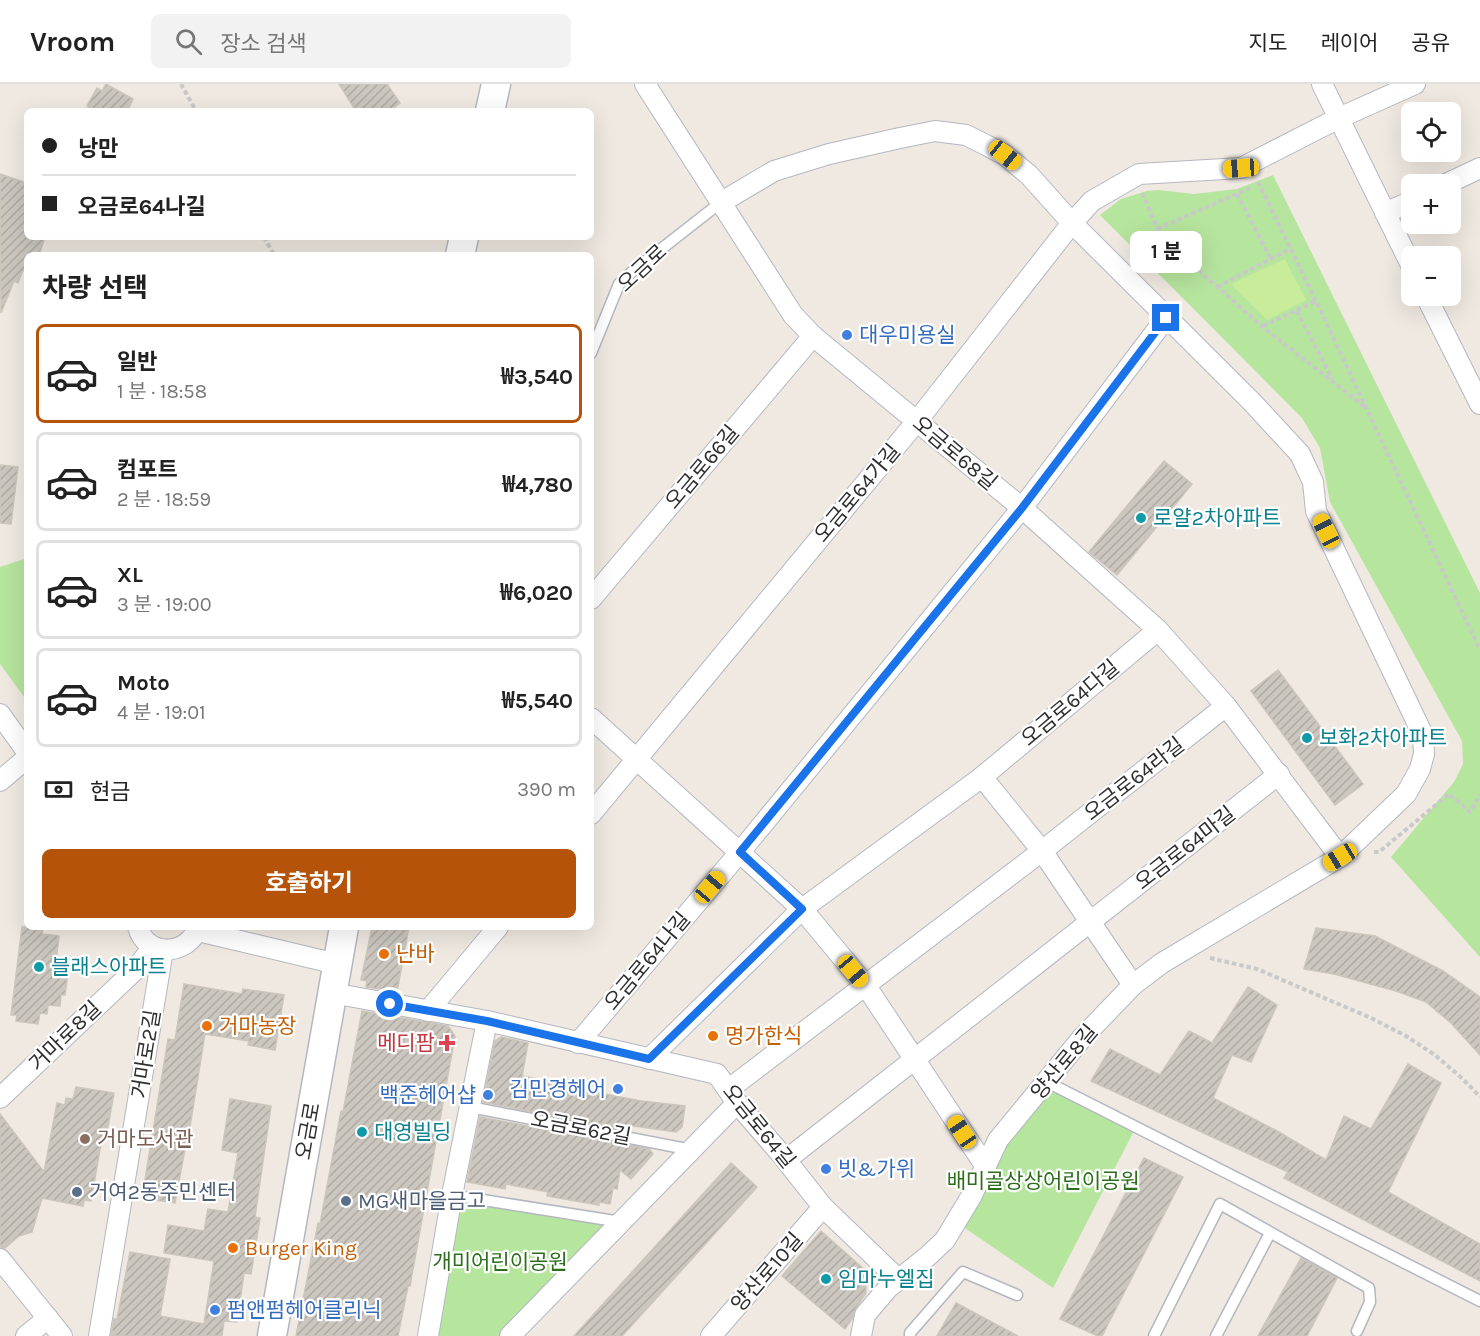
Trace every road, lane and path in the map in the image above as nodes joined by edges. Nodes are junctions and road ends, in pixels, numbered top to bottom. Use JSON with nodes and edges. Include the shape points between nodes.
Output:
{"nodes":[{"id":1,"x":181,"y":84,"type":"edge"},
{"id":2,"x":496,"y":84,"type":"edge"},
{"id":3,"x":645,"y":84,"type":"edge"},
{"id":4,"x":1322,"y":84,"type":"edge"},
{"id":5,"x":1415,"y":84,"type":"edge"},
{"id":6,"x":194,"y":108,"type":"edge"},
{"id":7,"x":491,"y":108,"type":"edge"},
{"id":8,"x":1340,"y":118,"type":"junction"},
{"id":9,"x":1480,"y":168,"type":"edge"},
{"id":10,"x":1461,"y":177,"type":"edge"},
{"id":11,"x":1256,"y":178,"type":"dead end"},
{"id":12,"x":1259,"y":184,"type":"junction"},
{"id":13,"x":1141,"y":190,"type":"dead end"},
{"id":14,"x":1237,"y":194,"type":"junction"},
{"id":15,"x":720,"y":203,"type":"junction"},
{"id":16,"x":1401,"y":206,"type":"edge"},
{"id":17,"x":1385,"y":213,"type":"junction"},
{"id":18,"x":1072,"y":223,"type":"junction"},
{"id":19,"x":1157,"y":229,"type":"junction"},
{"id":20,"x":1402,"y":246,"type":"edge"},
{"id":21,"x":1290,"y":249,"type":"junction"},
{"id":22,"x":1271,"y":259,"type":"junction"},
{"id":23,"x":1217,"y":287,"type":"junction"},
{"id":24,"x":1316,"y":301,"type":"junction"},
{"id":25,"x":1431,"y":306,"type":"edge"},
{"id":26,"x":1297,"y":311,"type":"junction"},
{"id":27,"x":1166,"y":318,"type":"junction"},
{"id":28,"x":1263,"y":326,"type":"junction"},
{"id":29,"x":813,"y":336,"type":"junction"},
{"id":30,"x":594,"y":346,"type":"edge"},
{"id":31,"x":1334,"y":383,"type":"junction"},
{"id":32,"x":1480,"y":404,"type":"edge"},
{"id":33,"x":1366,"y":407,"type":"junction"},
{"id":34,"x":916,"y":421,"type":"junction"},
{"id":35,"x":1022,"y":508,"type":"junction"},
{"id":36,"x":594,"y":595,"type":"edge"},
{"id":37,"x":1158,"y":630,"type":"junction"},
{"id":38,"x":1480,"y":650,"type":"edge"},
{"id":39,"x":1227,"y":706,"type":"junction"},
{"id":40,"x":0,"y":714,"type":"edge"},
{"id":41,"x":594,"y":721,"type":"edge"},
{"id":42,"x":24,"y":748,"type":"edge"},
{"id":43,"x":637,"y":759,"type":"junction"},
{"id":44,"x":24,"y":761,"type":"edge"},
{"id":45,"x":1279,"y":774,"type":"junction"},
{"id":46,"x":982,"y":777,"type":"junction"},
{"id":47,"x":0,"y":781,"type":"edge"},
{"id":48,"x":1449,"y":794,"type":"dead end"},
{"id":49,"x":1480,"y":795,"type":"edge"},
{"id":50,"x":594,"y":810,"type":"edge"},
{"id":51,"x":740,"y":852,"type":"junction"},
{"id":52,"x":1042,"y":852,"type":"junction"},
{"id":53,"x":1340,"y":857,"type":"junction"},
{"id":54,"x":802,"y":909,"type":"junction"},
{"id":55,"x":1090,"y":922,"type":"junction"},
{"id":56,"x":140,"y":930,"type":"edge"},
{"id":57,"x":197,"y":930,"type":"edge"},
{"id":58,"x":202,"y":930,"type":"edge"},
{"id":59,"x":343,"y":930,"type":"edge"},
{"id":60,"x":496,"y":930,"type":"edge"},
{"id":61,"x":158,"y":949,"type":"junction"},
{"id":62,"x":1179,"y":953,"type":"junction"},
{"id":63,"x":337,"y":964,"type":"junction"},
{"id":64,"x":1133,"y":985,"type":"junction"},
{"id":65,"x":866,"y":986,"type":"junction"},
{"id":66,"x":332,"y":993,"type":"junction"},
{"id":67,"x":428,"y":1011,"type":"junction"},
{"id":68,"x":487,"y":1021,"type":"junction"},
{"id":69,"x":578,"y":1043,"type":"junction"},
{"id":70,"x":649,"y":1059,"type":"junction"},
{"id":71,"x":915,"y":1060,"type":"junction"},
{"id":72,"x":1047,"y":1082,"type":"junction"},
{"id":73,"x":733,"y":1096,"type":"junction"},
{"id":74,"x":1480,"y":1097,"type":"edge"},
{"id":75,"x":0,"y":1098,"type":"edge"},
{"id":76,"x":470,"y":1107,"type":"junction"},
{"id":77,"x":692,"y":1150,"type":"junction"},
{"id":78,"x":786,"y":1161,"type":"junction"},
{"id":79,"x":986,"y":1167,"type":"junction"},
{"id":80,"x":452,"y":1195,"type":"junction"},
{"id":81,"x":824,"y":1207,"type":"junction"},
{"id":82,"x":622,"y":1222,"type":"junction"},
{"id":83,"x":1270,"y":1233,"type":"junction"},
{"id":84,"x":0,"y":1259,"type":"edge"},
{"id":85,"x":898,"y":1280,"type":"junction"},
{"id":86,"x":1017,"y":1295,"type":"dead end"},
{"id":87,"x":1480,"y":1301,"type":"edge"},
{"id":88,"x":48,"y":1318,"type":"junction"},
{"id":89,"x":1359,"y":1334,"type":"edge"},
{"id":90,"x":26,"y":1336,"type":"edge"},
{"id":91,"x":62,"y":1336,"type":"edge"},
{"id":92,"x":99,"y":1336,"type":"edge"},
{"id":93,"x":272,"y":1336,"type":"edge"},
{"id":94,"x":428,"y":1336,"type":"edge"},
{"id":95,"x":510,"y":1336,"type":"edge"},
{"id":96,"x":711,"y":1336,"type":"edge"},
{"id":97,"x":861,"y":1336,"type":"edge"},
{"id":98,"x":910,"y":1336,"type":"edge"},
{"id":99,"x":1154,"y":1336,"type":"edge"},
{"id":100,"x":1216,"y":1336,"type":"edge"}],
"edges":[{"from":1,"to":6,"type":"path"},
{"from":2,"to":7,"type":"main road"},
{"from":3,"to":15,"type":"street","name":"오금로68길"},
{"from":4,"to":8,"type":"street"},
{"from":5,"to":8,"type":"street","name":"오금로64가길"},
{"from":8,"to":17,"type":"street"},
{"from":8,"to":18,"type":"street","name":"오금로64가길","via":[[1241,168],[1139,174],[1092,201]]},
{"from":9,"to":10,"type":"street"},
{"from":11,"to":12,"type":"path"},
{"from":12,"to":14,"type":"path"},
{"from":12,"to":21,"type":"path"},
{"from":13,"to":19,"type":"path"},
{"from":14,"to":19,"type":"path"},
{"from":14,"to":22,"type":"path"},
{"from":15,"to":18,"type":"street","name":"양산로8길","via":[[774,171],[829,154],[935,131],[966,135],[1005,155],[1029,175]]},
{"from":15,"to":29,"type":"street","name":"오금로68길","via":[[793,315]]},
{"from":15,"to":30,"type":"lane","name":"오금로","via":[[619,284]]},
{"from":16,"to":17,"type":"street"},
{"from":17,"to":20,"type":"street"},
{"from":18,"to":27,"type":"street","name":"양산로8길"},
{"from":18,"to":34,"type":"street","name":"오금로64가길"},
{"from":19,"to":23,"type":"path"},
{"from":21,"to":22,"type":"path"},
{"from":21,"to":24,"type":"path"},
{"from":22,"to":23,"type":"path"},
{"from":23,"to":28,"type":"path"},
{"from":24,"to":26,"type":"path"},
{"from":24,"to":33,"type":"path"},
{"from":25,"to":32,"type":"street"},
{"from":26,"to":28,"type":"path"},
{"from":26,"to":31,"type":"path"},
{"from":27,"to":35,"type":"street","name":"오금로64나길"},
{"from":27,"to":53,"type":"street","name":"양산로8길","via":[[1300,454],[1313,482],[1316,511],[1424,735],[1420,769],[1406,794]]},
{"from":28,"to":31,"type":"path"},
{"from":29,"to":34,"type":"street","name":"오금로68길"},
{"from":29,"to":36,"type":"street","name":"오금로66길"},
{"from":31,"to":33,"type":"path"},
{"from":33,"to":38,"type":"path"},
{"from":34,"to":35,"type":"street","name":"오금로68길"},
{"from":34,"to":43,"type":"street","name":"오금로64가길"},
{"from":35,"to":37,"type":"street","name":"오금로68길"},
{"from":35,"to":51,"type":"street","name":"오금로64나길"},
{"from":37,"to":39,"type":"street","name":"오금로68길"},
{"from":37,"to":46,"type":"street","name":"오금로64다길"},
{"from":39,"to":45,"type":"street","name":"오금로68길"},
{"from":39,"to":52,"type":"street","name":"오금로64라길"},
{"from":40,"to":42,"type":"street"},
{"from":41,"to":43,"type":"street"},
{"from":43,"to":50,"type":"street","name":"오금로64가길"},
{"from":43,"to":51,"type":"street"},
{"from":44,"to":47,"type":"street"},
{"from":45,"to":53,"type":"street","name":"오금로68길"},
{"from":45,"to":55,"type":"street","name":"오금로64마길"},
{"from":46,"to":52,"type":"street"},
{"from":46,"to":54,"type":"street","name":"오금로64다길"},
{"from":48,"to":49,"type":"path","via":[[1470,812]]},
{"from":51,"to":54,"type":"street"},
{"from":51,"to":69,"type":"street","name":"오금로64나길"},
{"from":52,"to":55,"type":"street"},
{"from":52,"to":65,"type":"street","name":"오금로64라길"},
{"from":53,"to":62,"type":"street","name":"양산로8길"},
{"from":54,"to":65,"type":"street"},
{"from":54,"to":70,"type":"street","name":"오금로64다길"},
{"from":55,"to":64,"type":"street"},
{"from":55,"to":71,"type":"street","name":"오금로64마길"},
{"from":56,"to":61,"type":"street","via":[[145,940]]},
{"from":57,"to":61,"type":"street","via":[[184,946]]},
{"from":58,"to":63,"type":"street"},
{"from":59,"to":63,"type":"main road","name":"오금로"},
{"from":60,"to":67,"type":"street"},
{"from":61,"to":75,"type":"street","name":"거마로8길"},
{"from":61,"to":92,"type":"street","name":"거마로2길"},
{"from":62,"to":64,"type":"street","name":"양산로8길"},
{"from":62,"to":74,"type":"path","via":[[1257,969],[1371,1018],[1435,1055]]},
{"from":63,"to":66,"type":"main road","name":"오금로"},
{"from":64,"to":72,"type":"street","name":"양산로8길","via":[[1082,1038]]},
{"from":65,"to":71,"type":"street"},
{"from":65,"to":73,"type":"street","name":"오금로64라길"},
{"from":66,"to":67,"type":"street","name":"오금로64길"},
{"from":66,"to":93,"type":"main road","name":"오금로"},
{"from":67,"to":68,"type":"street","name":"오금로64길"},
{"from":68,"to":69,"type":"street","name":"오금로64길"},
{"from":68,"to":76,"type":"street"},
{"from":69,"to":70,"type":"street","name":"오금로64길"},
{"from":70,"to":73,"type":"street","name":"오금로64길","via":[[717,1074]]},
{"from":71,"to":78,"type":"street","name":"오금로64마길"},
{"from":71,"to":79,"type":"street"},
{"from":72,"to":79,"type":"street","name":"양산로8길","via":[[999,1140]]},
{"from":72,"to":87,"type":"lane"},
{"from":73,"to":77,"type":"street"},
{"from":73,"to":78,"type":"street","name":"오금로64길"},
{"from":76,"to":77,"type":"lane","name":"오금로62길"},
{"from":76,"to":80,"type":"street"},
{"from":77,"to":82,"type":"street"},
{"from":78,"to":81,"type":"street","name":"오금로64길"},
{"from":79,"to":85,"type":"street","name":"양산로8길","via":[[945,1240]]},
{"from":80,"to":82,"type":"lane"},
{"from":80,"to":94,"type":"street"},
{"from":81,"to":85,"type":"street","name":"오금로64길"},
{"from":81,"to":96,"type":"street","name":"양산로10길"},
{"from":82,"to":95,"type":"street"},
{"from":83,"to":89,"type":"lane","via":[[1369,1288],[1370,1302]]},
{"from":83,"to":99,"type":"lane","via":[[1220,1204]]},
{"from":83,"to":100,"type":"lane"},
{"from":84,"to":88,"type":"street"},
{"from":85,"to":97,"type":"street","name":"양산로8길","via":[[865,1315]]},
{"from":86,"to":98,"type":"lane","via":[[963,1272]]},
{"from":88,"to":90,"type":"street"},
{"from":88,"to":91,"type":"street"}]}
